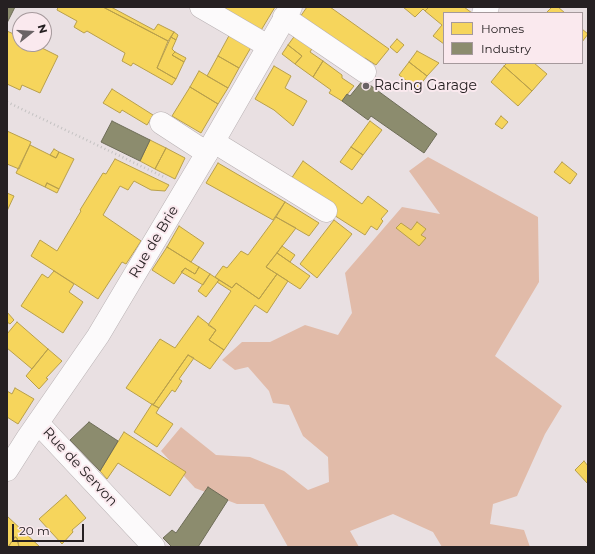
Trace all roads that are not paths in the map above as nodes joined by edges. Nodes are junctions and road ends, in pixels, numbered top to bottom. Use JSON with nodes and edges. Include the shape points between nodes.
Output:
{"nodes":[{"id":1,"x":200,"y":7,"type":"edge"},
{"id":2,"x":288,"y":12,"type":"edge"},
{"id":3,"x":268,"y":46,"type":"junction"},
{"id":4,"x":365,"y":72,"type":"dead end"},
{"id":5,"x":161,"y":123,"type":"dead end"},
{"id":6,"x":211,"y":147,"type":"junction"},
{"id":7,"x":326,"y":211,"type":"dead end"},
{"id":8,"x":38,"y":422,"type":"junction"},
{"id":9,"x":7,"y":470,"type":"edge"},
{"id":10,"x":154,"y":547,"type":"edge"}],
"edges":[{"from":1,"to":3,"type":"street"},
{"from":2,"to":3,"type":"street","name":"Rue de Brie"},
{"from":2,"to":4,"type":"street"},
{"from":3,"to":6,"type":"street","name":"Rue de Brie"},
{"from":5,"to":6,"type":"street"},
{"from":6,"to":7,"type":"street"},
{"from":6,"to":8,"type":"street","name":"Rue de Brie","via":[[98,336]]},
{"from":8,"to":9,"type":"street","name":"Rue de Brie"},
{"from":8,"to":10,"type":"street","name":"Rue de Servon"}]}
